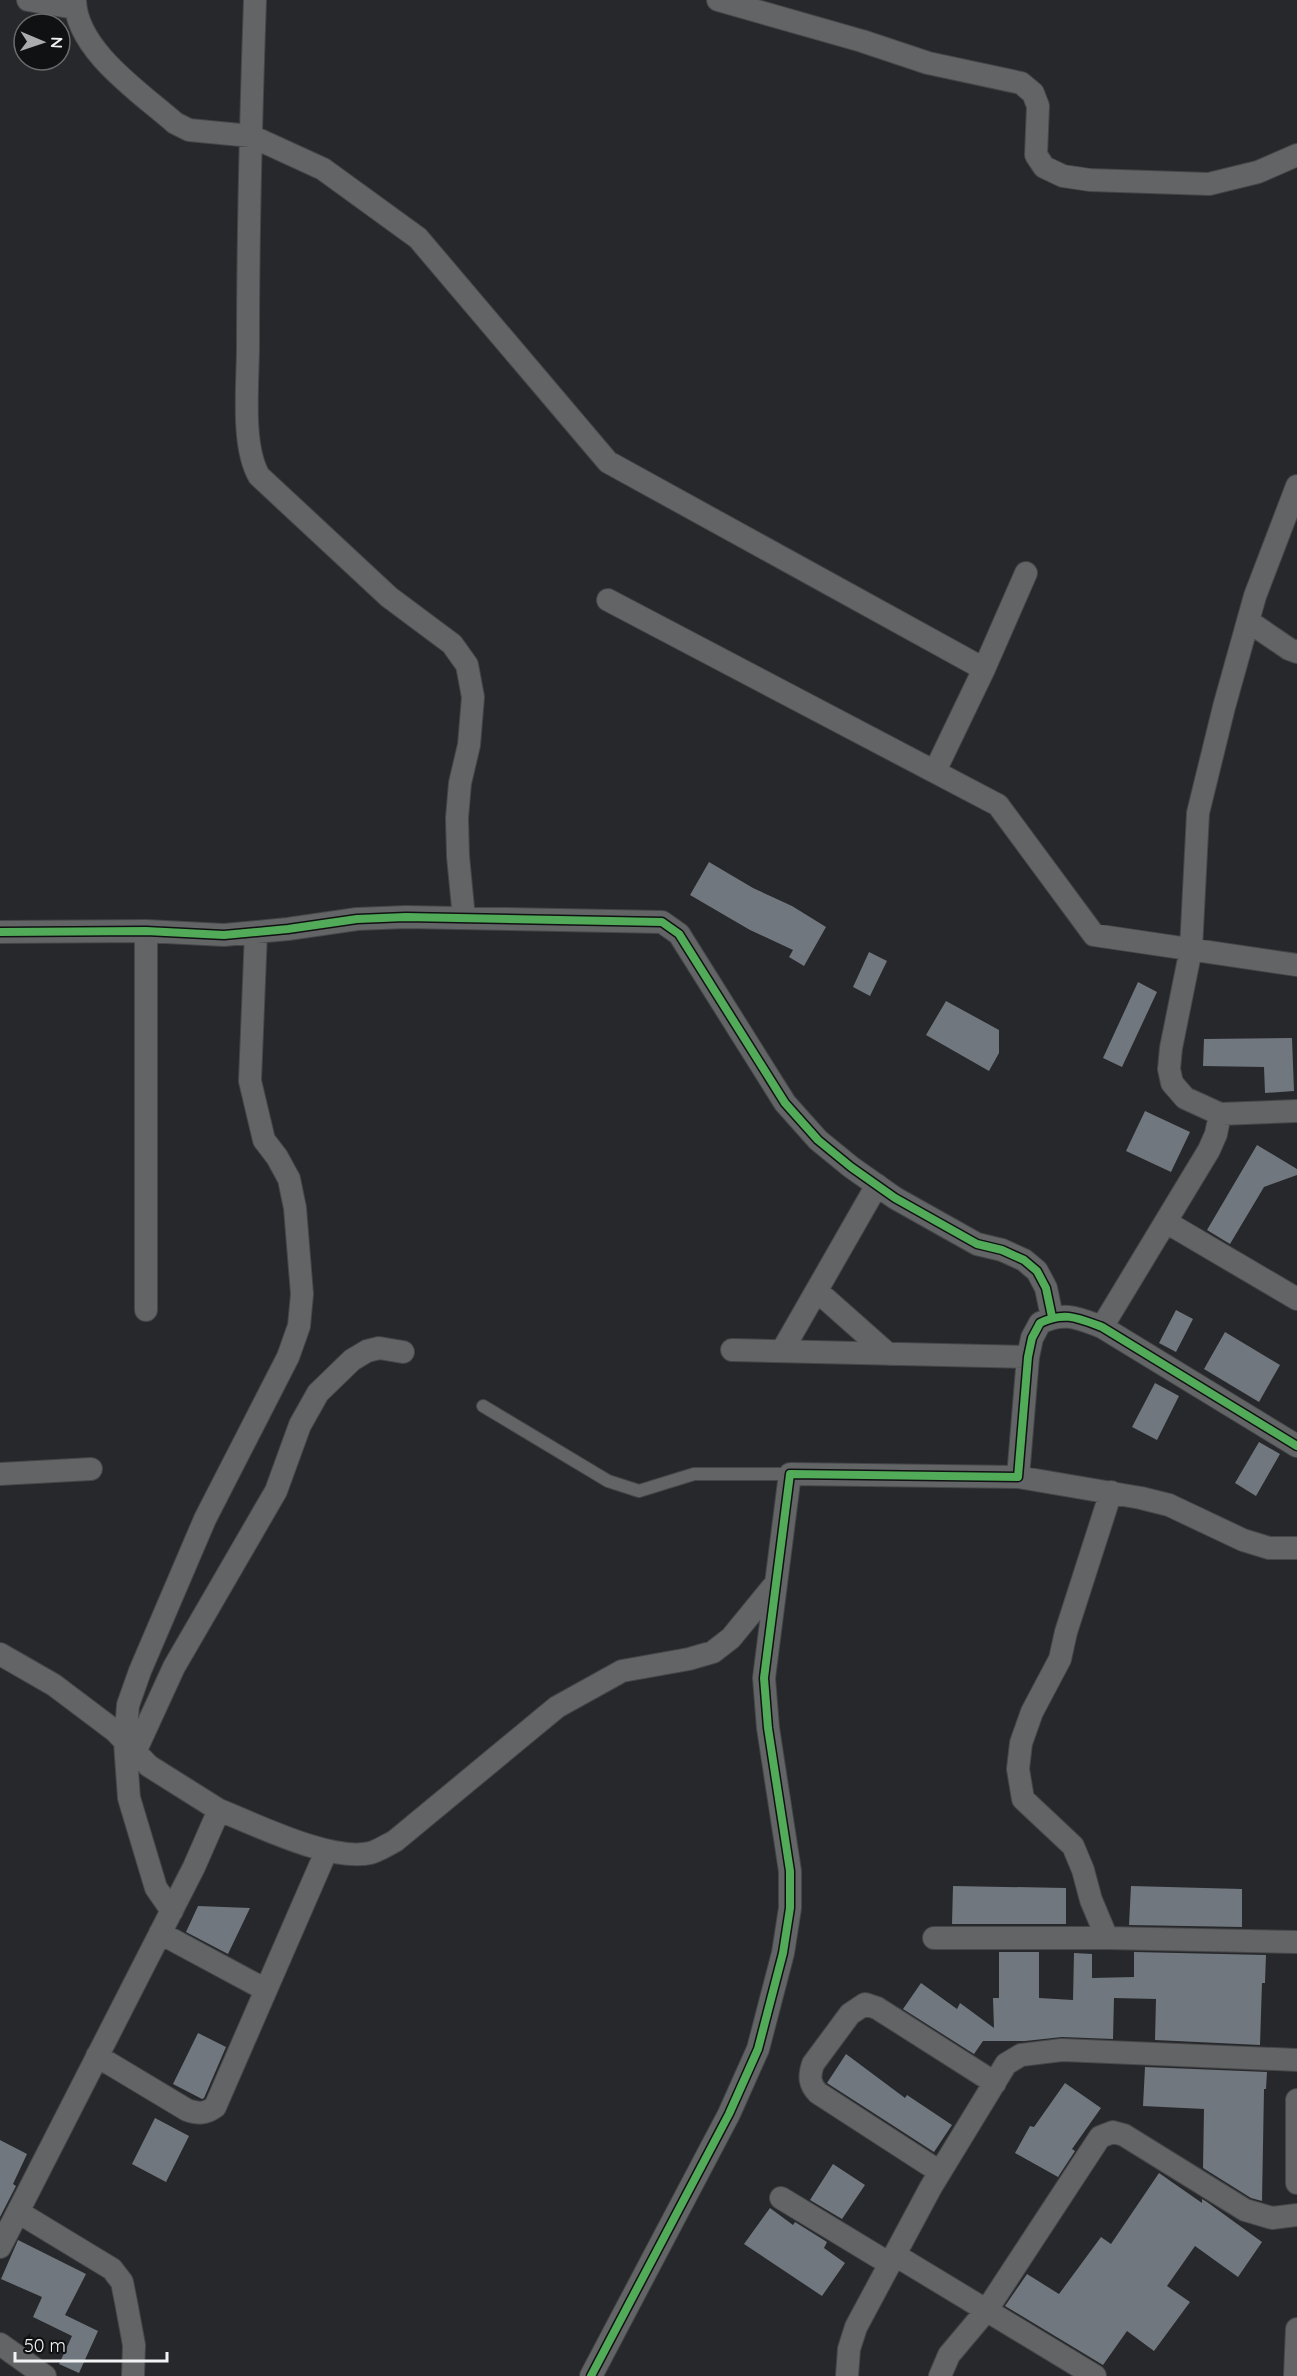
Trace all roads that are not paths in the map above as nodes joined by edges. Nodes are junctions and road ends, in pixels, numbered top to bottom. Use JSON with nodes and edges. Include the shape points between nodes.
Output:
{"nodes":[{"id":1,"x":28,"y":0,"type":"edge"},
{"id":2,"x":255,"y":0,"type":"edge"},
{"id":3,"x":718,"y":0,"type":"edge"},
{"id":4,"x":75,"y":4,"type":"edge"},
{"id":5,"x":251,"y":136,"type":"junction"},
{"id":6,"x":1297,"y":155,"type":"edge"},
{"id":7,"x":1297,"y":486,"type":"edge"},
{"id":8,"x":1026,"y":573,"type":"dead end"},
{"id":9,"x":608,"y":600,"type":"dead end"},
{"id":10,"x":1248,"y":621,"type":"junction"},
{"id":11,"x":1297,"y":652,"type":"edge"},
{"id":12,"x":984,"y":669,"type":"junction"},
{"id":13,"x":935,"y":771,"type":"junction"},
{"id":14,"x":464,"y":918,"type":"junction"},
{"id":15,"x":146,"y":931,"type":"junction"},
{"id":16,"x":0,"y":932,"type":"edge"},
{"id":17,"x":256,"y":932,"type":"junction"},
{"id":18,"x":1191,"y":949,"type":"junction"},
{"id":19,"x":1297,"y":965,"type":"edge"},
{"id":20,"x":1274,"y":1111,"type":"junction"},
{"id":21,"x":1297,"y":1112,"type":"edge"},
{"id":22,"x":1220,"y":1114,"type":"junction"},
{"id":23,"x":1297,"y":1125,"type":"edge"},
{"id":24,"x":877,"y":1185,"type":"junction"},
{"id":25,"x":1166,"y":1222,"type":"junction"},
{"id":26,"x":817,"y":1291,"type":"junction"},
{"id":27,"x":1297,"y":1299,"type":"edge"},
{"id":28,"x":146,"y":1310,"type":"dead end"},
{"id":29,"x":1052,"y":1317,"type":"junction"},
{"id":30,"x":1102,"y":1327,"type":"junction"},
{"id":31,"x":732,"y":1350,"type":"dead end"},
{"id":32,"x":782,"y":1351,"type":"junction"},
{"id":33,"x":403,"y":1352,"type":"dead end"},
{"id":34,"x":888,"y":1354,"type":"junction"},
{"id":35,"x":1028,"y":1357,"type":"junction"},
{"id":36,"x":483,"y":1406,"type":"dead end"},
{"id":37,"x":1297,"y":1446,"type":"edge"},
{"id":38,"x":91,"y":1469,"type":"dead end"},
{"id":39,"x":0,"y":1474,"type":"edge"},
{"id":40,"x":790,"y":1474,"type":"junction"},
{"id":41,"x":1018,"y":1477,"type":"junction"},
{"id":42,"x":1111,"y":1492,"type":"junction"},
{"id":43,"x":1297,"y":1548,"type":"edge"},
{"id":44,"x":777,"y":1582,"type":"junction"},
{"id":45,"x":0,"y":1654,"type":"edge"},
{"id":46,"x":130,"y":1747,"type":"junction"},
{"id":47,"x":219,"y":1810,"type":"junction"},
{"id":48,"x":327,"y":1852,"type":"junction"},
{"id":49,"x":172,"y":1911,"type":"junction"},
{"id":50,"x":160,"y":1933,"type":"junction"},
{"id":51,"x":933,"y":1938,"type":"dead end"},
{"id":52,"x":1107,"y":1938,"type":"junction"},
{"id":53,"x":1297,"y":1942,"type":"edge"},
{"id":54,"x":266,"y":1990,"type":"junction"},
{"id":55,"x":97,"y":2056,"type":"junction"},
{"id":56,"x":1297,"y":2060,"type":"edge"},
{"id":57,"x":995,"y":2083,"type":"junction"},
{"id":58,"x":1297,"y":2100,"type":"edge"},
{"id":59,"x":940,"y":2172,"type":"junction"},
{"id":60,"x":1297,"y":2183,"type":"edge"},
{"id":61,"x":781,"y":2198,"type":"dead end"},
{"id":62,"x":1297,"y":2215,"type":"edge"},
{"id":63,"x":7,"y":2227,"type":"edge"},
{"id":64,"x":892,"y":2260,"type":"junction"},
{"id":65,"x":986,"y":2311,"type":"junction"},
{"id":66,"x":1297,"y":2329,"type":"edge"},
{"id":67,"x":0,"y":2344,"type":"edge"},
{"id":68,"x":45,"y":2376,"type":"edge"},
{"id":69,"x":133,"y":2376,"type":"edge"},
{"id":70,"x":591,"y":2376,"type":"edge"},
{"id":71,"x":847,"y":2376,"type":"edge"},
{"id":72,"x":940,"y":2376,"type":"edge"},
{"id":73,"x":1095,"y":2376,"type":"edge"},
{"id":74,"x":1295,"y":2376,"type":"edge"}],
"edges":[{"from":1,"to":4,"type":"street"},
{"from":2,"to":5,"type":"street"},
{"from":3,"to":6,"type":"street","via":[[928,63],[1021,83],[1038,106],[1036,155],[1044,167],[1063,176],[1209,184],[1258,172]]},
{"from":4,"to":5,"type":"street","via":[[83,31],[98,53],[175,123],[189,130]]},
{"from":5,"to":12,"type":"street","via":[[323,168],[418,238],[608,462]]},
{"from":5,"to":14,"type":"street","via":[[251,463],[259,476],[389,597],[452,644],[467,665],[473,697],[457,818]]},
{"from":7,"to":10,"type":"street"},
{"from":8,"to":12,"type":"street"},
{"from":9,"to":13,"type":"street"},
{"from":10,"to":11,"type":"street"},
{"from":10,"to":18,"type":"street","via":[[1198,813]]},
{"from":12,"to":13,"type":"street"},
{"from":13,"to":18,"type":"street","via":[[998,805],[1094,935]]},
{"from":14,"to":17,"type":"street","via":[[357,919]]},
{"from":14,"to":24,"type":"street","via":[[662,922],[670,926],[679,934],[785,1103],[818,1140]]},
{"from":15,"to":16,"type":"street"},
{"from":15,"to":17,"type":"street","via":[[224,935]]},
{"from":15,"to":28,"type":"street"},
{"from":17,"to":46,"type":"street","via":[[250,1081],[264,1140],[289,1179],[293,1198],[302,1294],[299,1326],[288,1357],[205,1519],[140,1671],[128,1705]]},
{"from":18,"to":19,"type":"street"},
{"from":18,"to":22,"type":"street","via":[[1171,1048],[1170,1076],[1185,1098]]},
{"from":20,"to":21,"type":"street"},
{"from":20,"to":22,"type":"street"},
{"from":20,"to":23,"type":"street"},
{"from":22,"to":25,"type":"street","via":[[1209,1150]]},
{"from":24,"to":26,"type":"street"},
{"from":24,"to":29,"type":"street","via":[[977,1244],[1024,1260],[1037,1271],[1046,1288]]},
{"from":25,"to":27,"type":"street"},
{"from":25,"to":30,"type":"street"},
{"from":26,"to":32,"type":"street"},
{"from":26,"to":34,"type":"street"},
{"from":29,"to":30,"type":"street","via":[[1062,1315]]},
{"from":29,"to":35,"type":"street","via":[[1040,1323]]},
{"from":30,"to":37,"type":"street"},
{"from":31,"to":32,"type":"street"},
{"from":32,"to":34,"type":"street"},
{"from":33,"to":46,"type":"street","via":[[379,1348],[367,1351],[318,1393],[300,1425],[276,1491]]},
{"from":34,"to":35,"type":"street"},
{"from":35,"to":41,"type":"street"},
{"from":36,"to":40,"type":"lane","via":[[608,1481],[639,1491],[694,1474]]},
{"from":38,"to":39,"type":"street"},
{"from":40,"to":41,"type":"street"},
{"from":40,"to":44,"type":"street"},
{"from":41,"to":42,"type":"street"},
{"from":42,"to":43,"type":"street","via":[[1169,1505],[1269,1548]]},
{"from":42,"to":52,"type":"street","via":[[1060,1659],[1032,1712],[1021,1743],[1018,1769],[1023,1799],[1073,1846]]},
{"from":44,"to":48,"type":"street","via":[[731,1638],[713,1652],[622,1671],[557,1707],[395,1841],[370,1853]]},
{"from":44,"to":70,"type":"street","via":[[764,1678],[790,1871],[790,1908],[783,1953],[758,2049],[729,2114]]},
{"from":45,"to":46,"type":"street","via":[[54,1685]]},
{"from":46,"to":47,"type":"street","via":[[149,1766]]},
{"from":46,"to":49,"type":"street","via":[[129,1798],[156,1888]]},
{"from":47,"to":48,"type":"street"},
{"from":47,"to":49,"type":"street"},
{"from":48,"to":54,"type":"street"},
{"from":49,"to":50,"type":"street"},
{"from":50,"to":54,"type":"street"},
{"from":50,"to":55,"type":"street"},
{"from":51,"to":52,"type":"street"},
{"from":52,"to":53,"type":"street"},
{"from":54,"to":55,"type":"street","via":[[215,2107],[208,2113],[188,2110]]},
{"from":55,"to":63,"type":"street"},
{"from":56,"to":57,"type":"street","via":[[1042,2051],[1021,2055],[1006,2064]]},
{"from":57,"to":59,"type":"street"},
{"from":57,"to":59,"type":"street","via":[[865,2004],[850,2014],[813,2064],[811,2085],[818,2093]]},
{"from":58,"to":60,"type":"street"},
{"from":59,"to":64,"type":"street"},
{"from":61,"to":64,"type":"street"},
{"from":62,"to":65,"type":"street","via":[[1272,2218],[1245,2211],[1124,2135],[1113,2132],[1100,2137]]},
{"from":63,"to":69,"type":"street","via":[[112,2270],[122,2282],[134,2345]]},
{"from":64,"to":65,"type":"street"},
{"from":64,"to":71,"type":"street","via":[[856,2327]]},
{"from":65,"to":72,"type":"street","via":[[949,2355]]},
{"from":65,"to":73,"type":"street"},
{"from":66,"to":74,"type":"street"},
{"from":67,"to":68,"type":"street"}]}
